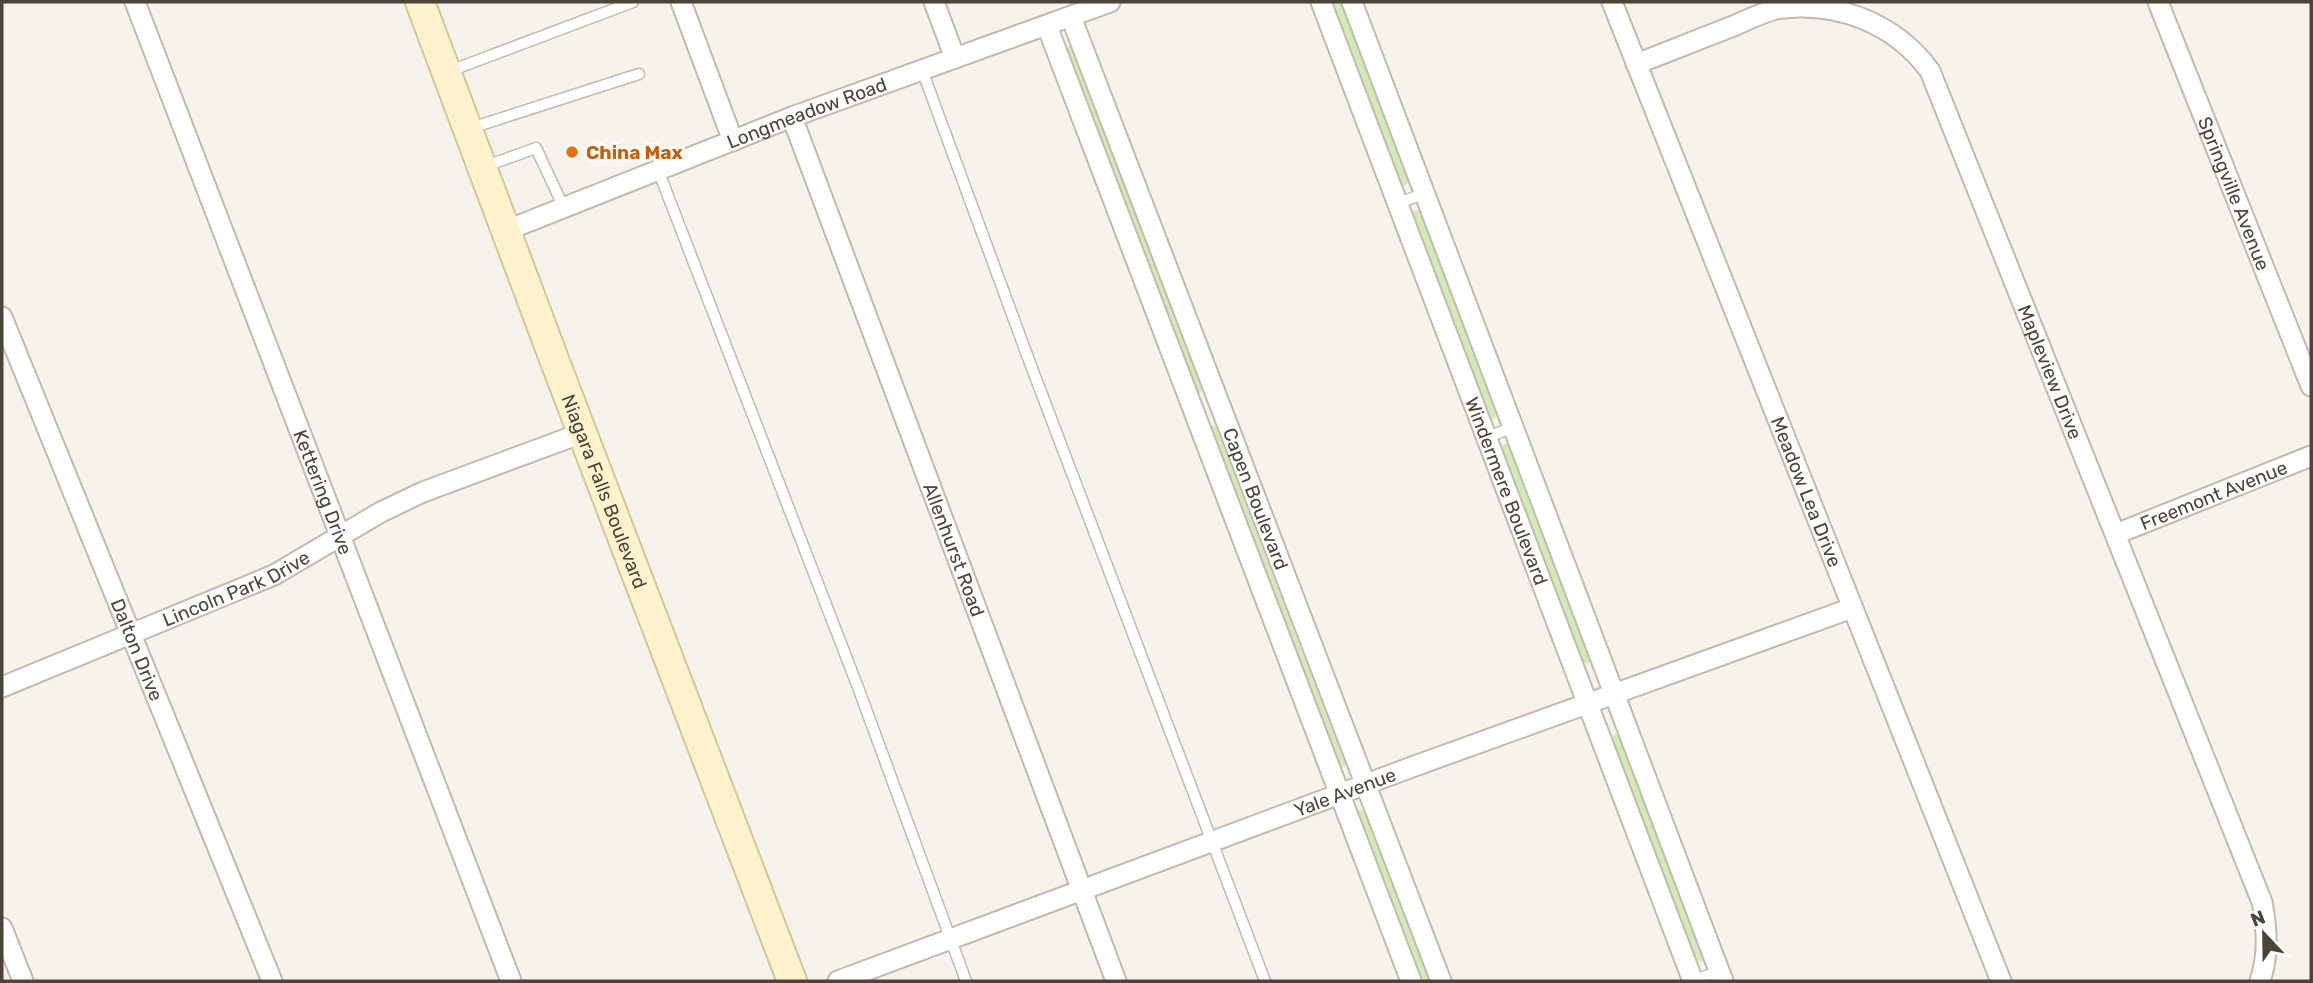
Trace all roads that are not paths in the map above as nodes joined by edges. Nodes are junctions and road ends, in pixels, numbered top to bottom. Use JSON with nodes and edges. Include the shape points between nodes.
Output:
{"nodes":[{"id":1,"x":135,"y":2,"type":"edge"},
{"id":2,"x":421,"y":2,"type":"edge"},
{"id":3,"x":634,"y":2,"type":"edge"},
{"id":4,"x":681,"y":2,"type":"edge"},
{"id":5,"x":934,"y":2,"type":"edge"},
{"id":6,"x":1110,"y":2,"type":"edge"},
{"id":7,"x":1321,"y":2,"type":"edge"},
{"id":8,"x":1352,"y":2,"type":"edge"},
{"id":9,"x":1612,"y":2,"type":"edge"},
{"id":10,"x":2158,"y":2,"type":"edge"},
{"id":11,"x":1072,"y":17,"type":"junction"},
{"id":12,"x":1046,"y":26,"type":"junction"},
{"id":13,"x":955,"y":58,"type":"junction"},
{"id":14,"x":1636,"y":64,"type":"junction"},
{"id":15,"x":922,"y":70,"type":"junction"},
{"id":16,"x":447,"y":73,"type":"junction"},
{"id":17,"x":639,"y":74,"type":"dead end"},
{"id":18,"x":792,"y":117,"type":"junction"},
{"id":19,"x":468,"y":129,"type":"junction"},
{"id":20,"x":733,"y":141,"type":"junction"},
{"id":21,"x":482,"y":168,"type":"junction"},
{"id":22,"x":658,"y":170,"type":"junction"},
{"id":23,"x":1425,"y":193,"type":"junction"},
{"id":24,"x":1397,"y":204,"type":"junction"},
{"id":25,"x":564,"y":208,"type":"junction"},
{"id":26,"x":505,"y":231,"type":"junction"},
{"id":27,"x":2,"y":317,"type":"edge"},
{"id":28,"x":2311,"y":386,"type":"edge"},
{"id":29,"x":1208,"y":408,"type":"junction"},
{"id":30,"x":1513,"y":427,"type":"junction"},
{"id":31,"x":582,"y":433,"type":"junction"},
{"id":32,"x":1486,"y":438,"type":"junction"},
{"id":33,"x":2311,"y":456,"type":"edge"},
{"id":34,"x":2116,"y":534,"type":"junction"},
{"id":35,"x":341,"y":536,"type":"junction"},
{"id":36,"x":1852,"y":608,"type":"junction"},
{"id":37,"x":130,"y":635,"type":"junction"},
{"id":38,"x":2,"y":687,"type":"edge"},
{"id":39,"x":1614,"y":695,"type":"junction"},
{"id":40,"x":1586,"y":705,"type":"junction"},
{"id":41,"x":1367,"y":784,"type":"junction"},
{"id":42,"x":1340,"y":794,"type":"junction"},
{"id":43,"x":1212,"y":842,"type":"junction"},
{"id":44,"x":1083,"y":891,"type":"junction"},
{"id":45,"x":2,"y":928,"type":"edge"},
{"id":46,"x":951,"y":940,"type":"junction"},
{"id":47,"x":1721,"y":976,"type":"edge"},
{"id":48,"x":23,"y":981,"type":"edge"},
{"id":49,"x":272,"y":981,"type":"edge"},
{"id":50,"x":511,"y":981,"type":"edge"},
{"id":51,"x":792,"y":981,"type":"edge"},
{"id":52,"x":838,"y":981,"type":"edge"},
{"id":53,"x":966,"y":981,"type":"edge"},
{"id":54,"x":1116,"y":981,"type":"edge"},
{"id":55,"x":1265,"y":981,"type":"edge"},
{"id":56,"x":1411,"y":981,"type":"edge"},
{"id":57,"x":1441,"y":981,"type":"edge"},
{"id":58,"x":1693,"y":981,"type":"edge"},
{"id":59,"x":2001,"y":981,"type":"edge"},
{"id":60,"x":2260,"y":981,"type":"edge"}],
"edges":[{"from":1,"to":35,"type":"street","name":"Kettering Drive"},
{"from":2,"to":16,"type":"main road","name":"Niagara Falls Boulevard"},
{"from":3,"to":16,"type":"lane"},
{"from":4,"to":20,"type":"street"},
{"from":5,"to":13,"type":"street"},
{"from":6,"to":11,"type":"street","name":"Longmeadow Road"},
{"from":7,"to":24,"type":"street","name":"Windermere Boulevard"},
{"from":8,"to":23,"type":"street","name":"Windermere Boulevard"},
{"from":9,"to":14,"type":"street","name":"Meadow Lea Drive"},
{"from":10,"to":28,"type":"street","name":"Springville Avenue"},
{"from":11,"to":12,"type":"street","name":"Longmeadow Road"},
{"from":11,"to":29,"type":"street","name":"Capen Boulevard"},
{"from":12,"to":13,"type":"street","name":"Longmeadow Road"},
{"from":12,"to":29,"type":"street","name":"Capen Boulevard"},
{"from":13,"to":15,"type":"street","name":"Longmeadow Road"},
{"from":14,"to":34,"type":"street","name":"Mapleview Drive","via":[[1775,9],[1805,5],[1858,13],[1909,46],[1930,71]]},
{"from":14,"to":36,"type":"street","name":"Meadow Lea Drive"},
{"from":15,"to":18,"type":"street","name":"Longmeadow Road"},
{"from":15,"to":43,"type":"lane"},
{"from":16,"to":19,"type":"main road","name":"Niagara Falls Boulevard"},
{"from":17,"to":19,"type":"lane"},
{"from":18,"to":20,"type":"street","name":"Longmeadow Road"},
{"from":18,"to":44,"type":"street","name":"Allenhurst Road"},
{"from":19,"to":21,"type":"main road","name":"Niagara Falls Boulevard"},
{"from":20,"to":22,"type":"street","name":"Longmeadow Road"},
{"from":21,"to":25,"type":"lane","via":[[536,148]]},
{"from":21,"to":26,"type":"main road","name":"Niagara Falls Boulevard"},
{"from":22,"to":25,"type":"street","name":"Longmeadow Road"},
{"from":22,"to":46,"type":"lane"},
{"from":23,"to":24,"type":"lane"},
{"from":23,"to":30,"type":"street","name":"Windermere Boulevard"},
{"from":24,"to":32,"type":"street","name":"Windermere Boulevard"},
{"from":25,"to":26,"type":"street","name":"Longmeadow Road"},
{"from":26,"to":31,"type":"main road","name":"Niagara Falls Boulevard"},
{"from":27,"to":37,"type":"street","name":"Dalton Drive"},
{"from":29,"to":41,"type":"street","name":"Capen Boulevard"},
{"from":29,"to":42,"type":"street","name":"Capen Boulevard"},
{"from":30,"to":32,"type":"lane"},
{"from":30,"to":39,"type":"street","name":"Windermere Boulevard"},
{"from":31,"to":35,"type":"street","name":"Lincoln Park Drive","via":[[424,492]]},
{"from":31,"to":51,"type":"main road","name":"Niagara Falls Boulevard"},
{"from":32,"to":40,"type":"street","name":"Windermere Boulevard"},
{"from":33,"to":34,"type":"street","name":"Freemont Avenue"},
{"from":34,"to":60,"type":"street","name":"Mapleview Drive","via":[[2262,902],[2267,946]]},
{"from":35,"to":37,"type":"street","name":"Lincoln Park Drive","via":[[274,575]]},
{"from":35,"to":50,"type":"street","name":"Kettering Drive"},
{"from":36,"to":39,"type":"street","name":"Yale Avenue"},
{"from":36,"to":59,"type":"street","name":"Meadow Lea Drive"},
{"from":37,"to":38,"type":"street","name":"Lincoln Park Drive"},
{"from":37,"to":49,"type":"street","name":"Dalton Drive"},
{"from":39,"to":40,"type":"street","name":"Yale Avenue"},
{"from":39,"to":47,"type":"street","name":"Windermere Boulevard"},
{"from":40,"to":41,"type":"street","name":"Yale Avenue"},
{"from":40,"to":58,"type":"street","name":"Windermere Boulevard"},
{"from":41,"to":42,"type":"street","name":"Yale Avenue"},
{"from":41,"to":57,"type":"street","name":"Capen Boulevard"},
{"from":42,"to":43,"type":"street","name":"Yale Avenue"},
{"from":42,"to":56,"type":"street","name":"Capen Boulevard"},
{"from":43,"to":44,"type":"street","name":"Yale Avenue"},
{"from":43,"to":55,"type":"lane"},
{"from":44,"to":46,"type":"street","name":"Yale Avenue"},
{"from":44,"to":54,"type":"street","name":"Allenhurst Road"},
{"from":45,"to":48,"type":"street"},
{"from":46,"to":52,"type":"street","name":"Yale Avenue"},
{"from":46,"to":53,"type":"lane"},
{"from":47,"to":58,"type":"lane"}]}
